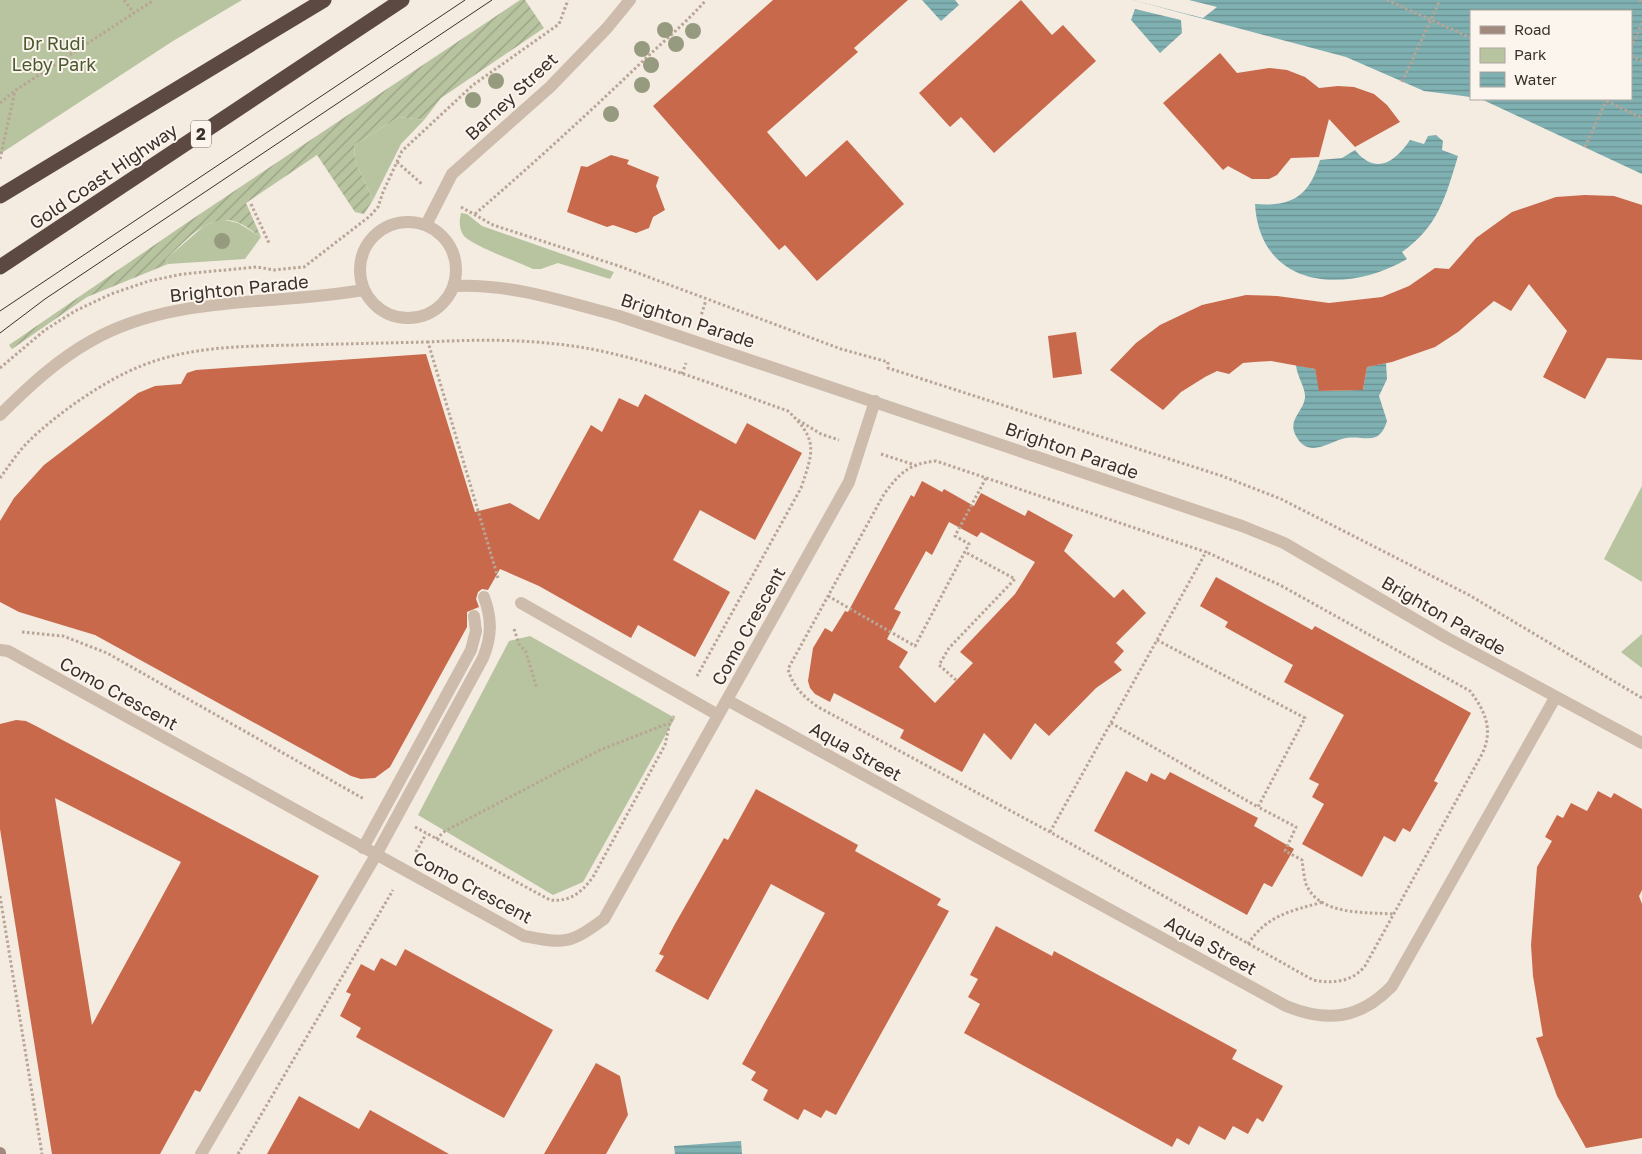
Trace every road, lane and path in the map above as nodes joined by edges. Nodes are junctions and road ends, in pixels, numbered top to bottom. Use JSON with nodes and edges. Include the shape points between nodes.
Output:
{"nodes":[{"id":1,"x":124,"y":0,"type":"edge"},
{"id":2,"x":154,"y":0,"type":"edge"},
{"id":3,"x":324,"y":0,"type":"edge"},
{"id":4,"x":402,"y":0,"type":"edge"},
{"id":5,"x":568,"y":0,"type":"edge"},
{"id":6,"x":630,"y":0,"type":"edge"},
{"id":7,"x":706,"y":0,"type":"edge"},
{"id":8,"x":1387,"y":0,"type":"edge"},
{"id":9,"x":1440,"y":0,"type":"edge"},
{"id":10,"x":134,"y":13,"type":"junction"},
{"id":11,"x":1642,"y":23,"type":"edge"},
{"id":12,"x":1470,"y":38,"type":"edge"},
{"id":13,"x":1632,"y":46,"type":"edge"},
{"id":14,"x":1402,"y":82,"type":"dead end"},
{"id":15,"x":16,"y":90,"type":"junction"},
{"id":16,"x":1604,"y":100,"type":"edge"},
{"id":17,"x":1607,"y":100,"type":"edge"},
{"id":18,"x":0,"y":103,"type":"edge"},
{"id":19,"x":1642,"y":118,"type":"edge"},
{"id":20,"x":1585,"y":147,"type":"dead end"},
{"id":21,"x":0,"y":159,"type":"edge"},
{"id":22,"x":397,"y":162,"type":"junction"},
{"id":23,"x":440,"y":195,"type":"junction"},
{"id":24,"x":0,"y":196,"type":"edge"},
{"id":25,"x":251,"y":204,"type":"dead end"},
{"id":26,"x":475,"y":214,"type":"junction"},
{"id":27,"x":426,"y":225,"type":"junction"},
{"id":28,"x":269,"y":243,"type":"dead end"},
{"id":29,"x":0,"y":267,"type":"edge"},
{"id":30,"x":454,"y":286,"type":"junction"},
{"id":31,"x":363,"y":290,"type":"junction"},
{"id":32,"x":428,"y":342,"type":"junction"},
{"id":33,"x":0,"y":368,"type":"edge"},
{"id":34,"x":875,"y":401,"type":"junction"},
{"id":35,"x":0,"y":415,"type":"edge"},
{"id":36,"x":0,"y":478,"type":"edge"},
{"id":37,"x":986,"y":478,"type":"junction"},
{"id":38,"x":965,"y":552,"type":"junction"},
{"id":39,"x":1206,"y":552,"type":"junction"},
{"id":40,"x":499,"y":579,"type":"dead end"},
{"id":41,"x":828,"y":596,"type":"junction"},
{"id":42,"x":484,"y":597,"type":"dead end"},
{"id":43,"x":521,"y":603,"type":"dead end"},
{"id":44,"x":474,"y":616,"type":"dead end"},
{"id":45,"x":513,"y":626,"type":"dead end"},
{"id":46,"x":14,"y":630,"type":"dead end"},
{"id":47,"x":1157,"y":640,"type":"junction"},
{"id":48,"x":0,"y":650,"type":"edge"},
{"id":49,"x":956,"y":680,"type":"dead end"},
{"id":50,"x":537,"y":689,"type":"dead end"},
{"id":51,"x":686,"y":696,"type":"junction"},
{"id":52,"x":1555,"y":698,"type":"junction"},
{"id":53,"x":1642,"y":698,"type":"edge"},
{"id":54,"x":727,"y":700,"type":"junction"},
{"id":55,"x":718,"y":715,"type":"junction"},
{"id":56,"x":670,"y":722,"type":"junction"},
{"id":57,"x":1111,"y":723,"type":"junction"},
{"id":58,"x":1642,"y":743,"type":"edge"},
{"id":59,"x":1258,"y":807,"type":"junction"},
{"id":60,"x":383,"y":811,"type":"junction"},
{"id":61,"x":396,"y":817,"type":"junction"},
{"id":62,"x":1050,"y":832,"type":"junction"},
{"id":63,"x":426,"y":834,"type":"junction"},
{"id":64,"x":436,"y":839,"type":"junction"},
{"id":65,"x":363,"y":848,"type":"junction"},
{"id":66,"x":376,"y":855,"type":"junction"},
{"id":67,"x":404,"y":871,"type":"junction"},
{"id":68,"x":0,"y":896,"type":"edge"},
{"id":69,"x":1323,"y":902,"type":"junction"},
{"id":70,"x":1394,"y":914,"type":"junction"},
{"id":71,"x":1248,"y":944,"type":"junction"},
{"id":72,"x":42,"y":1154,"type":"edge"},
{"id":73,"x":201,"y":1154,"type":"edge"},
{"id":74,"x":238,"y":1154,"type":"edge"}],
"edges":[{"from":1,"to":10,"type":"path"},
{"from":2,"to":10,"type":"path"},
{"from":3,"to":24,"type":"highway","name":"Gold Coast Highway"},
{"from":4,"to":29,"type":"highway","name":"Gold Coast Highway","number":"2"},
{"from":5,"to":22,"type":"path","via":[[559,24],[473,85],[402,151]]},
{"from":6,"to":23,"type":"street","name":"Barney Street","via":[[550,87],[452,174]]},
{"from":7,"to":26,"type":"path","via":[[562,138]]},
{"from":8,"to":12,"type":"path"},
{"from":9,"to":14,"type":"path"},
{"from":10,"to":15,"type":"path"},
{"from":11,"to":13,"type":"path"},
{"from":15,"to":18,"type":"path"},
{"from":15,"to":21,"type":"path"},
{"from":16,"to":19,"type":"path"},
{"from":17,"to":20,"type":"path"},
{"from":22,"to":23,"type":"path","via":[[416,182]]},
{"from":22,"to":33,"type":"path","via":[[378,207],[304,268],[212,271],[149,281],[75,310],[22,347]]},
{"from":23,"to":26,"type":"path"},
{"from":23,"to":27,"type":"street","name":"Barney Street"},
{"from":25,"to":28,"type":"path"},
{"from":26,"to":53,"type":"path","via":[[493,225],[619,266],[841,349],[888,362],[888,368],[1222,476],[1281,499],[1469,595]]},
{"from":27,"to":30,"type":"street","via":[[439,232],[455,257]]},
{"from":27,"to":31,"type":"street","via":[[398,222],[373,236],[364,248],[360,262]]},
{"from":30,"to":31,"type":"street","via":[[439,308],[429,314],[403,319],[380,310]]},
{"from":30,"to":34,"type":"street","name":"Brighton Parade","via":[[473,285],[541,295],[619,316]]},
{"from":31,"to":35,"type":"street","name":"Brighton Parade","via":[[331,296],[184,309],[136,322],[93,340],[61,360]]},
{"from":32,"to":36,"type":"path","via":[[244,346],[207,350],[140,366],[65,411],[28,443]]},
{"from":32,"to":40,"type":"path"},
{"from":32,"to":51,"type":"path","via":[[520,340],[592,349],[682,374],[788,411],[797,420],[807,435],[812,455],[801,488]]},
{"from":34,"to":52,"type":"street","name":"Brighton Parade","via":[[1284,543]]},
{"from":34,"to":54,"type":"street","name":"Como Crescent","via":[[849,482]]},
{"from":37,"to":38,"type":"path","via":[[955,536],[969,544]]},
{"from":37,"to":39,"type":"path"},
{"from":37,"to":41,"type":"path","via":[[936,461],[919,462],[901,473],[884,494]]},
{"from":38,"to":41,"type":"path","via":[[915,646]]},
{"from":38,"to":49,"type":"path","via":[[1015,579],[949,648],[939,665]]},
{"from":39,"to":47,"type":"path"},
{"from":39,"to":70,"type":"path","via":[[1280,585],[1470,691],[1487,719],[1487,745]]},
{"from":41,"to":62,"type":"path","via":[[788,669],[792,683],[801,694],[818,707]]},
{"from":42,"to":61,"type":"street","via":[[491,627],[486,651]]},
{"from":43,"to":51,"type":"street"},
{"from":44,"to":60,"type":"street","via":[[476,632],[471,650]]},
{"from":45,"to":50,"type":"path","via":[[519,644],[526,652]]},
{"from":46,"to":60,"type":"path","via":[[63,636],[107,653]]},
{"from":47,"to":57,"type":"path"},
{"from":47,"to":59,"type":"path","via":[[1305,718]]},
{"from":48,"to":65,"type":"street","name":"Como Crescent"},
{"from":51,"to":55,"type":"street"},
{"from":51,"to":56,"type":"path"},
{"from":52,"to":54,"type":"street","name":"Aqua Street","via":[[1392,986],[1377,1002],[1343,1016],[1305,1014],[1286,1006]]},
{"from":52,"to":58,"type":"street","name":"Brighton Parade"},
{"from":54,"to":55,"type":"street","name":"Como Crescent"},
{"from":55,"to":67,"type":"street","name":"Como Crescent","via":[[604,919],[578,937],[554,942],[524,936]]},
{"from":56,"to":64,"type":"path","via":[[600,750],[445,831]]},
{"from":56,"to":64,"type":"path","via":[[665,745],[593,877],[577,895],[560,901],[550,900]]},
{"from":57,"to":59,"type":"path"},
{"from":57,"to":62,"type":"path"},
{"from":59,"to":69,"type":"path","via":[[1296,827],[1285,851],[1302,860],[1306,883]]},
{"from":60,"to":65,"type":"street"},
{"from":61,"to":63,"type":"path"},
{"from":61,"to":66,"type":"street"},
{"from":62,"to":71,"type":"path"},
{"from":63,"to":64,"type":"path"},
{"from":63,"to":67,"type":"path"},
{"from":65,"to":66,"type":"street","name":"Como Crescent"},
{"from":66,"to":67,"type":"street","name":"Como Crescent"},
{"from":66,"to":73,"type":"street"},
{"from":67,"to":74,"type":"path"},
{"from":68,"to":72,"type":"path"},
{"from":69,"to":70,"type":"path","via":[[1344,911]]},
{"from":69,"to":71,"type":"path","via":[[1271,920],[1258,929]]},
{"from":70,"to":71,"type":"path","via":[[1358,975],[1337,982],[1313,980]]}]}
